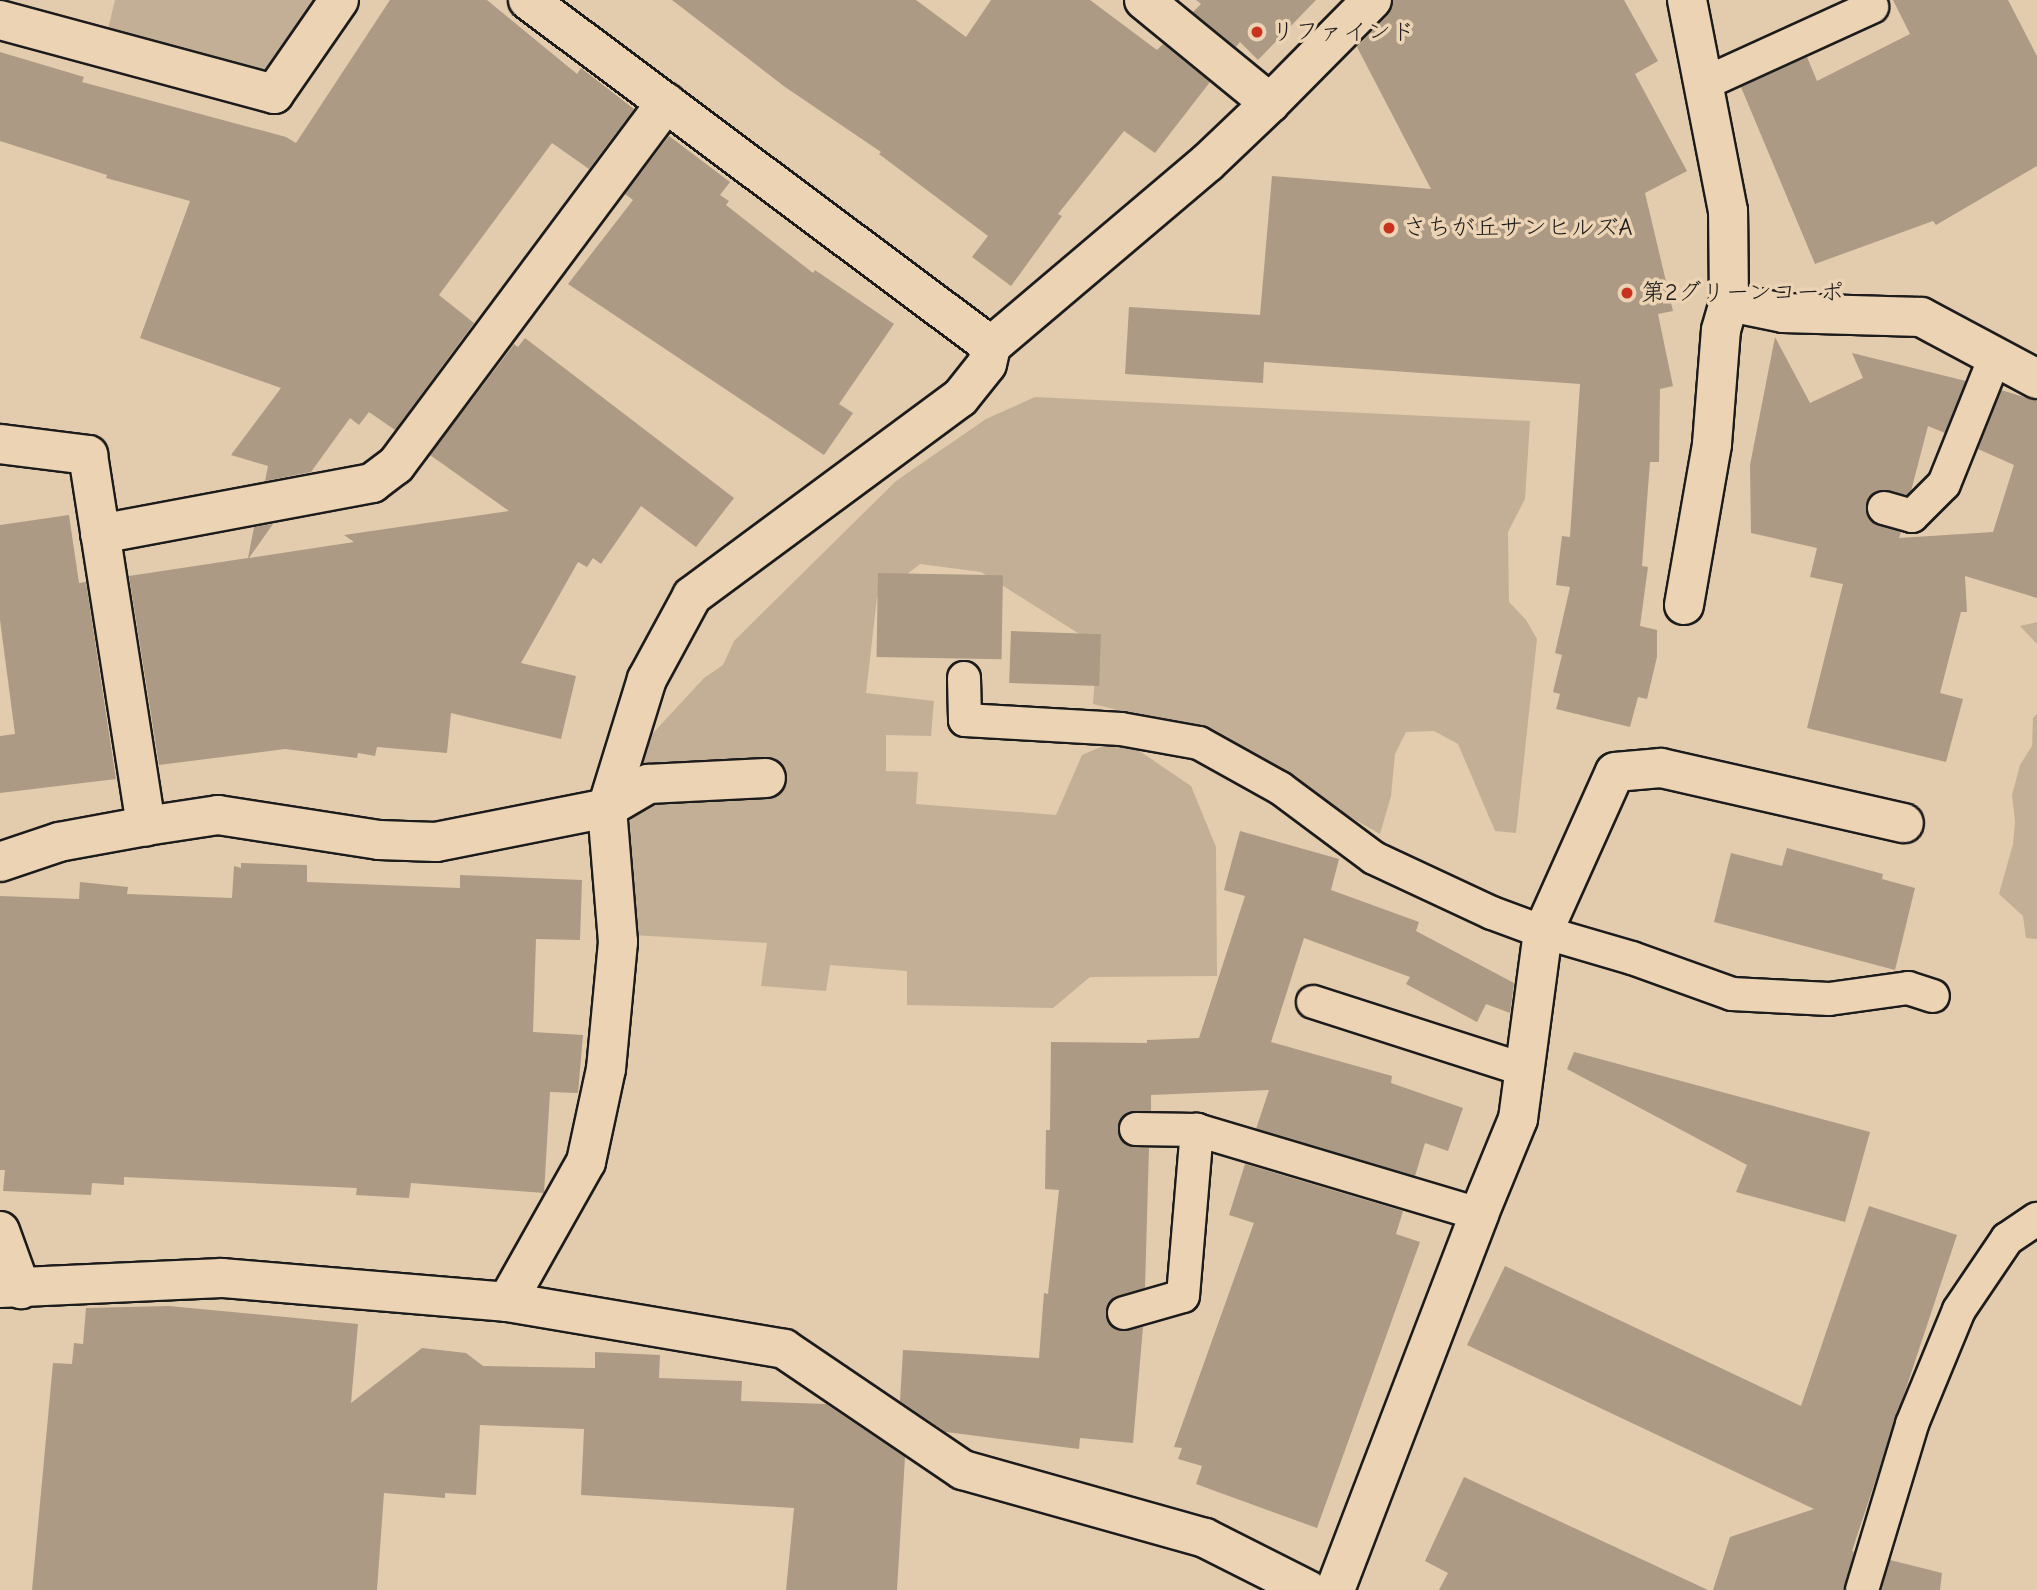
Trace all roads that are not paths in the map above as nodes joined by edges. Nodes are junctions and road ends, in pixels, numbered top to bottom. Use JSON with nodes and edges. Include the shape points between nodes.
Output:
{"nodes":[{"id":1,"x":339,"y":0,"type":"edge"},
{"id":2,"x":528,"y":0,"type":"edge"},
{"id":3,"x":1372,"y":0,"type":"edge"},
{"id":4,"x":1687,"y":0,"type":"edge"},
{"id":5,"x":1155,"y":3,"type":"edge"},
{"id":6,"x":1872,"y":7,"type":"dead end"},
{"id":7,"x":0,"y":20,"type":"edge"},
{"id":8,"x":1703,"y":83,"type":"junction"},
{"id":9,"x":666,"y":103,"type":"junction"},
{"id":10,"x":1270,"y":103,"type":"junction"},
{"id":11,"x":1729,"y":302,"type":"junction"},
{"id":12,"x":991,"y":346,"type":"junction"},
{"id":13,"x":1995,"y":357,"type":"junction"},
{"id":14,"x":2037,"y":379,"type":"edge"},
{"id":15,"x":0,"y":444,"type":"edge"},
{"id":16,"x":1884,"y":508,"type":"dead end"},
{"id":17,"x":100,"y":534,"type":"junction"},
{"id":18,"x":1684,"y":605,"type":"dead end"},
{"id":19,"x":964,"y":678,"type":"dead end"},
{"id":20,"x":766,"y":778,"type":"dead end"},
{"id":21,"x":607,"y":807,"type":"junction"},
{"id":22,"x":1905,"y":822,"type":"dead end"},
{"id":23,"x":146,"y":826,"type":"junction"},
{"id":24,"x":0,"y":862,"type":"edge"},
{"id":25,"x":1543,"y":932,"type":"junction"},
{"id":26,"x":1933,"y":996,"type":"dead end"},
{"id":27,"x":1313,"y":1002,"type":"dead end"},
{"id":28,"x":1525,"y":1070,"type":"junction"},
{"id":29,"x":1136,"y":1129,"type":"dead end"},
{"id":30,"x":1196,"y":1130,"type":"junction"},
{"id":31,"x":1479,"y":1214,"type":"junction"},
{"id":32,"x":2037,"y":1219,"type":"edge"},
{"id":33,"x":0,"y":1231,"type":"edge"},
{"id":34,"x":10,"y":1288,"type":"edge"},
{"id":35,"x":507,"y":1302,"type":"junction"},
{"id":36,"x":1124,"y":1313,"type":"dead end"},
{"id":37,"x":1308,"y":1590,"type":"edge"},
{"id":38,"x":1335,"y":1590,"type":"edge"},
{"id":39,"x":1861,"y":1590,"type":"edge"}],
"edges":[{"from":1,"to":7,"type":"street","via":[[274,94]]},
{"from":2,"to":9,"type":"street"},
{"from":3,"to":10,"type":"street"},
{"from":4,"to":8,"type":"street"},
{"from":5,"to":10,"type":"street"},
{"from":6,"to":8,"type":"lane"},
{"from":8,"to":11,"type":"street","via":[[1727,211]]},
{"from":9,"to":12,"type":"street"},
{"from":9,"to":17,"type":"street","via":[[396,465],[372,483]]},
{"from":10,"to":12,"type":"street","via":[[1207,163]]},
{"from":11,"to":13,"type":"street","via":[[1783,313],[1921,317]]},
{"from":11,"to":18,"type":"street","via":[[1721,330],[1712,444]]},
{"from":12,"to":21,"type":"street","via":[[987,364],[960,398],[692,596],[647,679]]},
{"from":13,"to":14,"type":"street"},
{"from":13,"to":16,"type":"lane","via":[[1944,484],[1912,516]]},
{"from":15,"to":17,"type":"street","via":[[88,455]]},
{"from":17,"to":23,"type":"street"},
{"from":19,"to":25,"type":"lane","via":[[965,720],[1121,729],[1199,743],[1280,788],[1374,858]]},
{"from":20,"to":21,"type":"street","via":[[648,784]]},
{"from":21,"to":23,"type":"street","via":[[436,842],[379,840],[218,815]]},
{"from":21,"to":35,"type":"street","via":[[618,942],[606,1069],[586,1162]]},
{"from":22,"to":25,"type":"street","via":[[1661,768],[1615,772]]},
{"from":23,"to":24,"type":"street","via":[[59,842]]},
{"from":25,"to":26,"type":"lane","via":[[1732,993],[1829,999],[1908,988]]},
{"from":25,"to":28,"type":"street"},
{"from":27,"to":28,"type":"lane"},
{"from":28,"to":31,"type":"street","via":[[1518,1119]]},
{"from":29,"to":30,"type":"lane"},
{"from":30,"to":31,"type":"lane"},
{"from":30,"to":36,"type":"lane","via":[[1183,1296]]},
{"from":31,"to":38,"type":"street"},
{"from":32,"to":39,"type":"lane","via":[[2007,1239],[1959,1310],[1912,1424]]},
{"from":33,"to":34,"type":"street"},
{"from":34,"to":35,"type":"street","via":[[222,1278]]},
{"from":35,"to":37,"type":"street","via":[[784,1349],[963,1470],[1205,1538]]}]}
